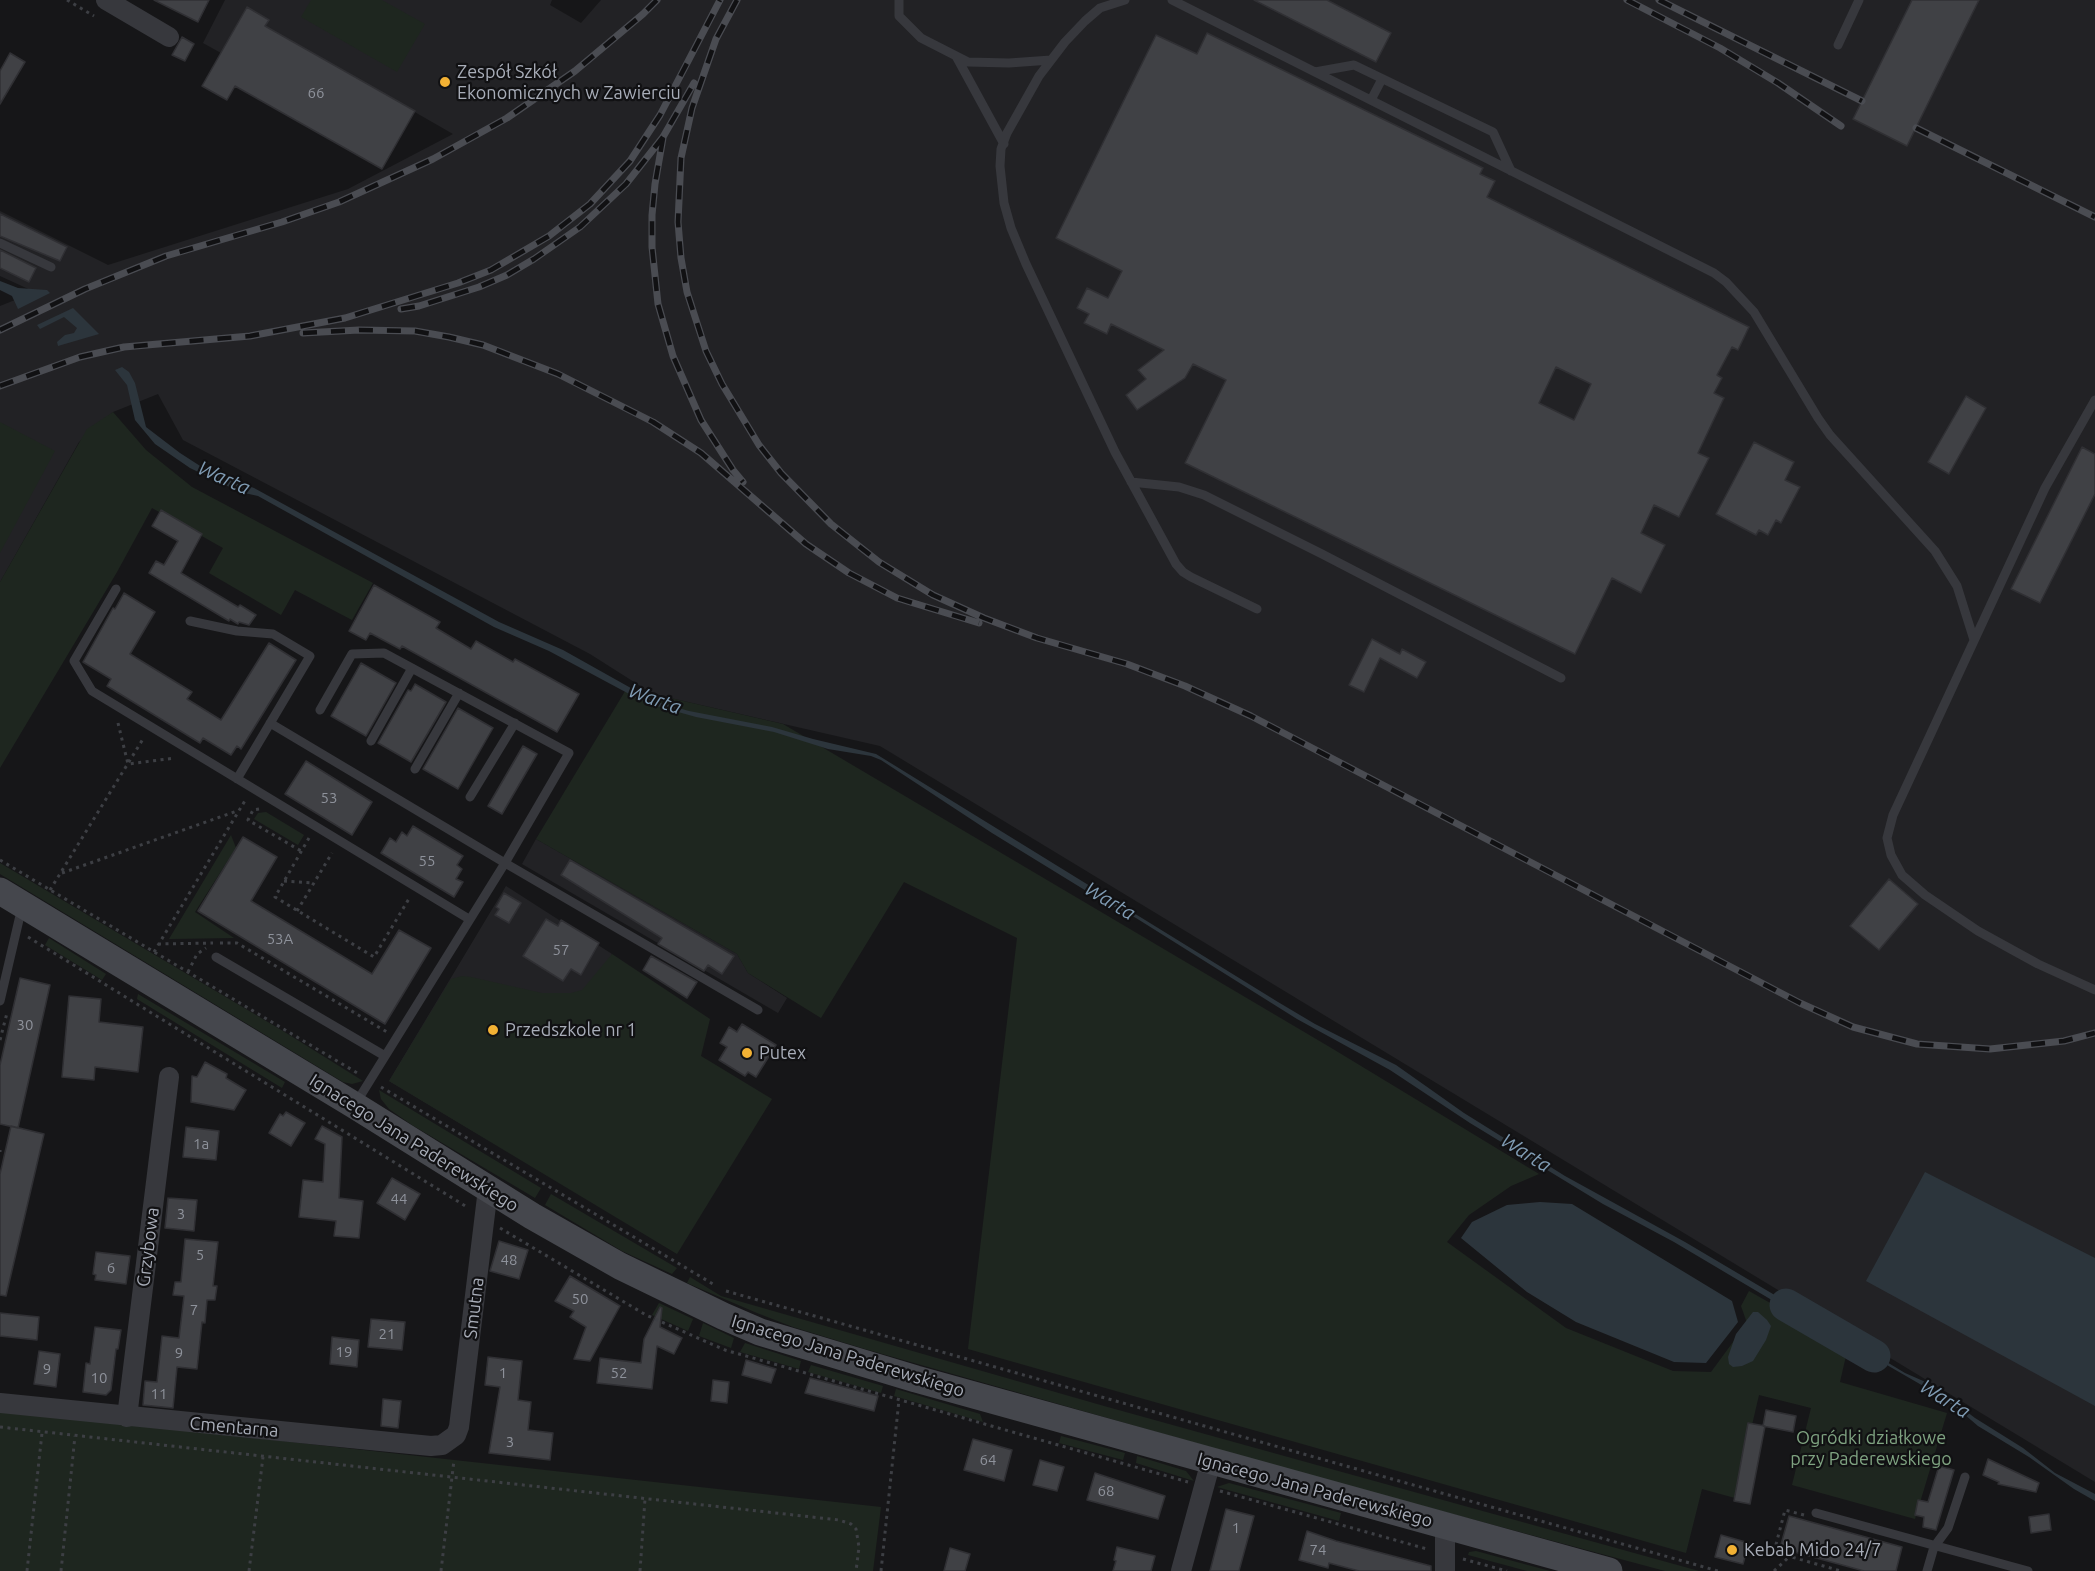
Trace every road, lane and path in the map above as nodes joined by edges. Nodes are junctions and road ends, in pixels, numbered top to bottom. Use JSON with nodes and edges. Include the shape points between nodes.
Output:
{"nodes":[{"id":1,"x":68,"y":0,"type":"edge"},
{"id":2,"x":899,"y":0,"type":"edge"},
{"id":3,"x":1125,"y":0,"type":"edge"},
{"id":4,"x":1172,"y":0,"type":"edge"},
{"id":5,"x":1859,"y":0,"type":"edge"},
{"id":6,"x":105,"y":5,"type":"edge"},
{"id":7,"x":169,"y":37,"type":"dead end"},
{"id":8,"x":1838,"y":45,"type":"dead end"},
{"id":9,"x":956,"y":56,"type":"junction"},
{"id":10,"x":1051,"y":60,"type":"junction"},
{"id":11,"x":1315,"y":72,"type":"junction"},
{"id":12,"x":1382,"y":79,"type":"junction"},
{"id":13,"x":1371,"y":100,"type":"junction"},
{"id":14,"x":1004,"y":144,"type":"junction"},
{"id":15,"x":1511,"y":171,"type":"junction"},
{"id":16,"x":0,"y":243,"type":"edge"},
{"id":17,"x":51,"y":267,"type":"dead end"},
{"id":18,"x":2095,"y":400,"type":"edge"},
{"id":19,"x":1131,"y":482,"type":"junction"},
{"id":20,"x":116,"y":589,"type":"dead end"},
{"id":21,"x":1257,"y":609,"type":"dead end"},
{"id":22,"x":190,"y":621,"type":"dead end"},
{"id":23,"x":1974,"y":640,"type":"junction"},
{"id":24,"x":412,"y":668,"type":"junction"},
{"id":25,"x":1561,"y":678,"type":"dead end"},
{"id":26,"x":459,"y":693,"type":"junction"},
{"id":27,"x":113,"y":705,"type":"junction"},
{"id":28,"x":320,"y":710,"type":"dead end"},
{"id":29,"x":270,"y":723,"type":"junction"},
{"id":30,"x":515,"y":723,"type":"junction"},
{"id":31,"x":151,"y":726,"type":"junction"},
{"id":32,"x":371,"y":741,"type":"dead end"},
{"id":33,"x":198,"y":756,"type":"junction"},
{"id":34,"x":128,"y":764,"type":"junction"},
{"id":35,"x":415,"y":769,"type":"dead end"},
{"id":36,"x":237,"y":779,"type":"junction"},
{"id":37,"x":252,"y":789,"type":"junction"},
{"id":38,"x":470,"y":797,"type":"dead end"},
{"id":39,"x":266,"y":807,"type":"dead end"},
{"id":40,"x":239,"y":811,"type":"junction"},
{"id":41,"x":311,"y":834,"type":"dead end"},
{"id":42,"x":334,"y":848,"type":"dead end"},
{"id":43,"x":301,"y":851,"type":"junction"},
{"id":44,"x":0,"y":860,"type":"edge"},
{"id":45,"x":505,"y":863,"type":"junction"},
{"id":46,"x":61,"y":873,"type":"junction"},
{"id":47,"x":284,"y":881,"type":"junction"},
{"id":48,"x":314,"y":883,"type":"junction"},
{"id":49,"x":50,"y":890,"type":"junction"},
{"id":50,"x":411,"y":895,"type":"dead end"},
{"id":51,"x":13,"y":908,"type":"edge"},
{"id":52,"x":297,"y":911,"type":"junction"},
{"id":53,"x":469,"y":919,"type":"junction"},
{"id":54,"x":212,"y":943,"type":"junction"},
{"id":55,"x":158,"y":944,"type":"junction"},
{"id":56,"x":154,"y":952,"type":"junction"},
{"id":57,"x":216,"y":957,"type":"dead end"},
{"id":58,"x":188,"y":972,"type":"junction"},
{"id":59,"x":2095,"y":990,"type":"edge"},
{"id":60,"x":0,"y":1001,"type":"edge"},
{"id":61,"x":758,"y":1010,"type":"dead end"},
{"id":62,"x":390,"y":1034,"type":"dead end"},
{"id":63,"x":385,"y":1056,"type":"junction"},
{"id":64,"x":169,"y":1077,"type":"dead end"},
{"id":65,"x":370,"y":1080,"type":"junction"},
{"id":66,"x":354,"y":1105,"type":"junction"},
{"id":67,"x":488,"y":1189,"type":"junction"},
{"id":68,"x":472,"y":1211,"type":"dead end"},
{"id":69,"x":496,"y":1225,"type":"dead end"},
{"id":70,"x":715,"y":1286,"type":"dead end"},
{"id":71,"x":724,"y":1291,"type":"dead end"},
{"id":72,"x":899,"y":1400,"type":"junction"},
{"id":73,"x":0,"y":1403,"type":"edge"},
{"id":74,"x":127,"y":1417,"type":"junction"},
{"id":75,"x":0,"y":1427,"type":"edge"},
{"id":76,"x":459,"y":1427,"type":"joint"},
{"id":77,"x":43,"y":1432,"type":"junction"},
{"id":78,"x":75,"y":1436,"type":"junction"},
{"id":79,"x":263,"y":1457,"type":"junction"},
{"id":80,"x":454,"y":1460,"type":"dead end"},
{"id":81,"x":1210,"y":1461,"type":"junction"},
{"id":82,"x":1965,"y":1477,"type":"dead end"},
{"id":83,"x":452,"y":1478,"type":"junction"},
{"id":84,"x":1190,"y":1483,"type":"dead end"},
{"id":85,"x":1218,"y":1491,"type":"dead end"},
{"id":86,"x":645,"y":1499,"type":"junction"},
{"id":87,"x":1816,"y":1513,"type":"dead end"},
{"id":88,"x":1445,"y":1526,"type":"junction"},
{"id":89,"x":1934,"y":1546,"type":"junction"},
{"id":90,"x":1774,"y":1552,"type":"dead end"},
{"id":91,"x":1790,"y":1557,"type":"junction"},
{"id":92,"x":1445,"y":1562,"type":"edge"},
{"id":93,"x":27,"y":1571,"type":"edge"},
{"id":94,"x":61,"y":1571,"type":"edge"},
{"id":95,"x":249,"y":1571,"type":"edge"},
{"id":96,"x":441,"y":1571,"type":"edge"},
{"id":97,"x":640,"y":1571,"type":"edge"},
{"id":98,"x":856,"y":1571,"type":"edge"},
{"id":99,"x":881,"y":1571,"type":"edge"},
{"id":100,"x":1180,"y":1571,"type":"edge"},
{"id":101,"x":1507,"y":1571,"type":"edge"},
{"id":102,"x":1609,"y":1571,"type":"edge"},
{"id":103,"x":1718,"y":1571,"type":"edge"},
{"id":104,"x":1774,"y":1571,"type":"edge"},
{"id":105,"x":1840,"y":1571,"type":"edge"},
{"id":106,"x":1926,"y":1571,"type":"edge"},
{"id":107,"x":2028,"y":1571,"type":"edge"}],
"edges":[{"from":1,"to":6,"type":"path"},
{"from":2,"to":9,"type":"lane","via":[[899,16],[921,38]]},
{"from":3,"to":10,"type":"lane","via":[[1100,8]]},
{"from":4,"to":11,"type":"lane"},
{"from":5,"to":8,"type":"lane"},
{"from":6,"to":7,"type":"street"},
{"from":9,"to":10,"type":"lane","via":[[968,62]]},
{"from":9,"to":14,"type":"lane"},
{"from":10,"to":14,"type":"lane"},
{"from":11,"to":12,"type":"lane","via":[[1354,65]]},
{"from":11,"to":13,"type":"lane"},
{"from":12,"to":13,"type":"lane"},
{"from":12,"to":15,"type":"lane","via":[[1493,132]]},
{"from":13,"to":15,"type":"lane"},
{"from":14,"to":19,"type":"lane","via":[[1001,182],[1011,228]]},
{"from":15,"to":23,"type":"lane","via":[[1714,273],[1740,296],[1754,312],[1830,435],[1935,551],[1957,586]]},
{"from":16,"to":17,"type":"lane"},
{"from":18,"to":23,"type":"lane","via":[[2046,488]]},
{"from":19,"to":21,"type":"lane","via":[[1183,572]]},
{"from":19,"to":25,"type":"lane","via":[[1179,487],[1204,495]]},
{"from":20,"to":27,"type":"lane","via":[[74,662],[92,691]]},
{"from":22,"to":29,"type":"lane","via":[[237,631],[273,633],[310,656]]},
{"from":23,"to":59,"type":"lane","via":[[1893,815],[1887,838],[1891,855],[1902,875],[1917,889],[1978,932]]},
{"from":24,"to":26,"type":"lane"},
{"from":24,"to":28,"type":"lane","via":[[384,652],[352,654]]},
{"from":24,"to":32,"type":"lane"},
{"from":26,"to":30,"type":"lane"},
{"from":26,"to":35,"type":"lane"},
{"from":27,"to":31,"type":"lane"},
{"from":27,"to":34,"type":"path"},
{"from":29,"to":36,"type":"lane"},
{"from":29,"to":45,"type":"lane"},
{"from":30,"to":38,"type":"lane"},
{"from":30,"to":45,"type":"lane","via":[[569,753]]},
{"from":31,"to":33,"type":"lane"},
{"from":31,"to":34,"type":"path"},
{"from":33,"to":34,"type":"path"},
{"from":33,"to":36,"type":"lane"},
{"from":34,"to":46,"type":"path"},
{"from":36,"to":37,"type":"lane"},
{"from":37,"to":40,"type":"path"},
{"from":37,"to":53,"type":"lane"},
{"from":39,"to":43,"type":"path","via":[[254,810],[248,819]]},
{"from":40,"to":46,"type":"path"},
{"from":40,"to":55,"type":"path"},
{"from":41,"to":43,"type":"path"},
{"from":42,"to":48,"type":"path"},
{"from":43,"to":47,"type":"path"},
{"from":44,"to":49,"type":"path"},
{"from":45,"to":53,"type":"lane"},
{"from":45,"to":61,"type":"lane"},
{"from":46,"to":49,"type":"path"},
{"from":47,"to":48,"type":"path"},
{"from":47,"to":52,"type":"path","via":[[275,897]]},
{"from":48,"to":52,"type":"path"},
{"from":49,"to":56,"type":"path"},
{"from":50,"to":52,"type":"path","via":[[374,957]]},
{"from":51,"to":60,"type":"lane"},
{"from":51,"to":66,"type":"main road","name":"Ignacego Jana Paderewskiego"},
{"from":51,"to":68,"type":"path"},
{"from":53,"to":63,"type":"lane"},
{"from":54,"to":55,"type":"path"},
{"from":54,"to":58,"type":"path","via":[[197,954]]},
{"from":54,"to":62,"type":"path","via":[[237,943]]},
{"from":55,"to":56,"type":"path"},
{"from":56,"to":58,"type":"path"},
{"from":57,"to":63,"type":"lane"},
{"from":58,"to":65,"type":"path"},
{"from":63,"to":65,"type":"lane"},
{"from":64,"to":74,"type":"street","name":"Grzybowa"},
{"from":65,"to":66,"type":"lane"},
{"from":65,"to":70,"type":"path"},
{"from":66,"to":67,"type":"main road","name":"Ignacego Jana Paderewskiego"},
{"from":67,"to":76,"type":"street","name":"Smutna"},
{"from":67,"to":81,"type":"main road","name":"Ignacego Jana Paderewskiego","via":[[620,1266],[760,1332]]},
{"from":69,"to":72,"type":"path","via":[[646,1315],[725,1350]]},
{"from":71,"to":103,"type":"path"},
{"from":72,"to":84,"type":"path"},
{"from":72,"to":99,"type":"path"},
{"from":73,"to":74,"type":"street","name":"Cmentarna"},
{"from":74,"to":76,"type":"street","name":"Cmentarna","via":[[431,1446],[451,1440]]},
{"from":75,"to":77,"type":"path"},
{"from":77,"to":78,"type":"path"},
{"from":77,"to":93,"type":"path"},
{"from":78,"to":79,"type":"path"},
{"from":78,"to":94,"type":"path"},
{"from":79,"to":83,"type":"path"},
{"from":79,"to":95,"type":"path"},
{"from":80,"to":83,"type":"path"},
{"from":81,"to":88,"type":"main road","name":"Ignacego Jana Paderewskiego"},
{"from":81,"to":100,"type":"street"},
{"from":82,"to":89,"type":"lane","via":[[1948,1528]]},
{"from":83,"to":86,"type":"path"},
{"from":83,"to":96,"type":"path"},
{"from":85,"to":92,"type":"path"},
{"from":86,"to":97,"type":"path"},
{"from":86,"to":98,"type":"path","via":[[851,1524],[859,1538]]},
{"from":87,"to":89,"type":"lane"},
{"from":88,"to":92,"type":"street"},
{"from":88,"to":102,"type":"main road","name":"Ignacego Jana Paderewskiego"},
{"from":89,"to":106,"type":"lane"},
{"from":89,"to":107,"type":"lane"},
{"from":90,"to":91,"type":"path"},
{"from":91,"to":104,"type":"path"},
{"from":91,"to":105,"type":"path"},
{"from":92,"to":101,"type":"path"}]}
